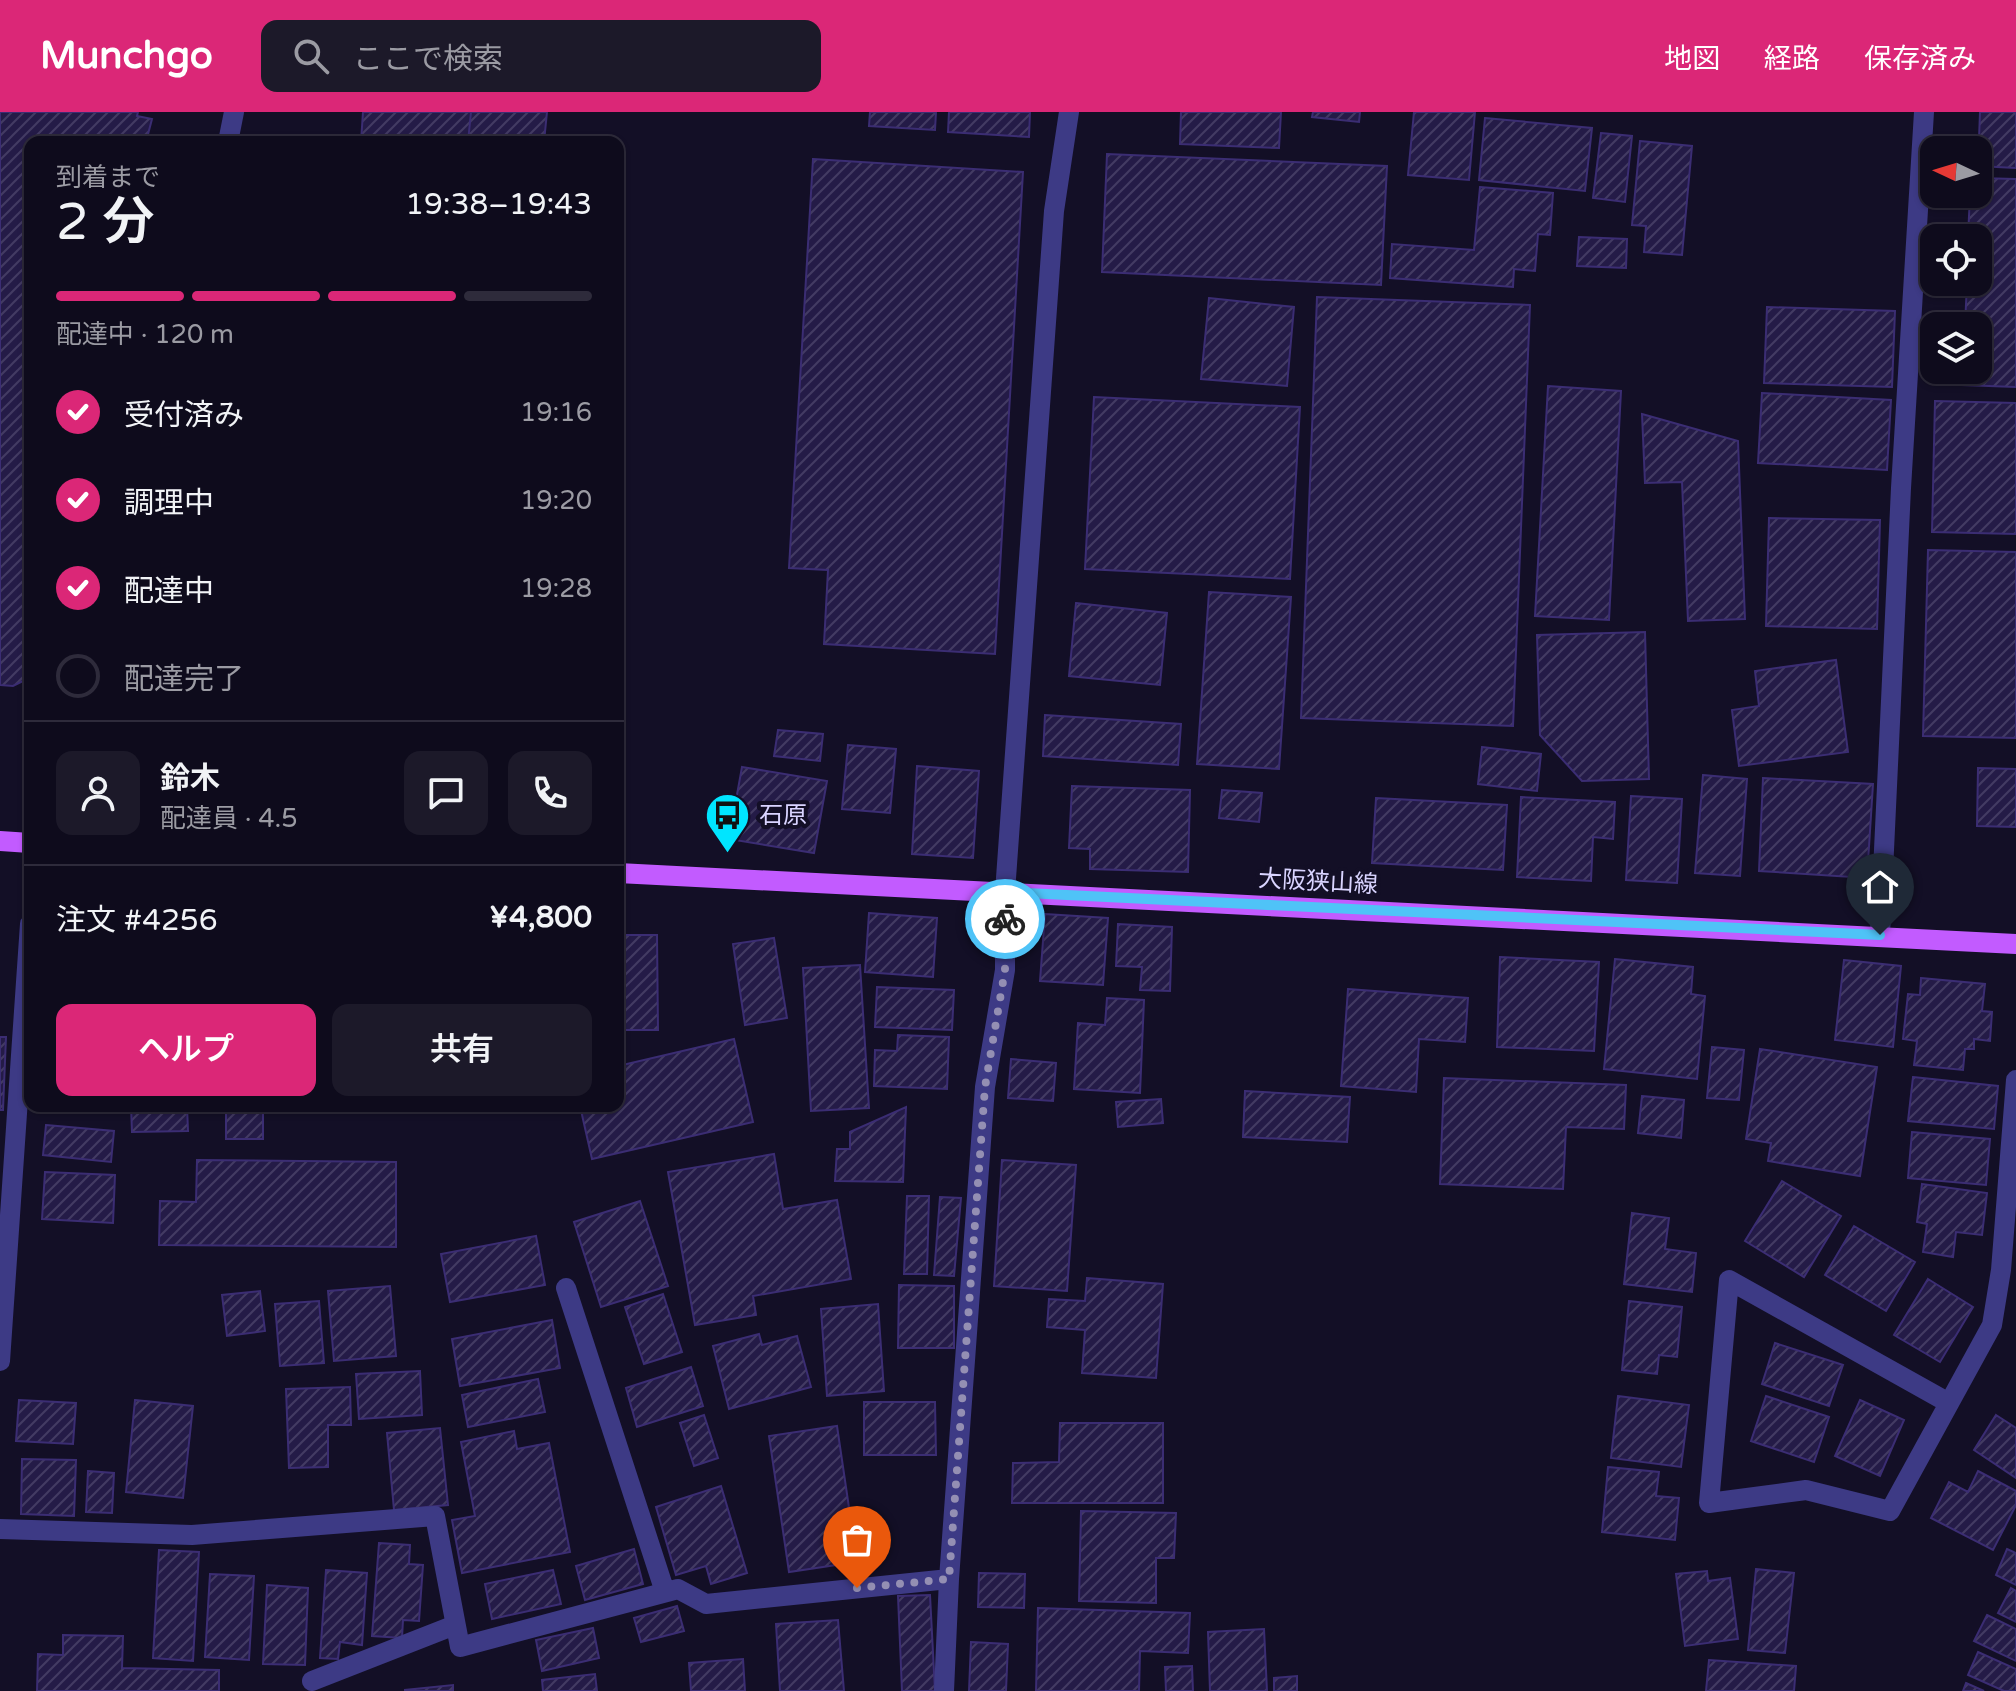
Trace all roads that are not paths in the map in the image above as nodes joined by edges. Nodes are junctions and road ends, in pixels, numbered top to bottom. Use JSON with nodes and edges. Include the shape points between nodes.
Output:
{"nodes":[{"id":1,"x":234,"y":112,"type":"edge"},
{"id":2,"x":1069,"y":112,"type":"edge"},
{"id":3,"x":1924,"y":112,"type":"edge"},
{"id":4,"x":229,"y":136,"type":"edge"},
{"id":5,"x":0,"y":841,"type":"edge"},
{"id":6,"x":24,"y":843,"type":"edge"},
{"id":7,"x":624,"y":873,"type":"edge"},
{"id":8,"x":1005,"y":892,"type":"junction"},
{"id":9,"x":1880,"y":935,"type":"junction"},
{"id":10,"x":2016,"y":944,"type":"edge"},
{"id":11,"x":24,"y":1011,"type":"edge"},
{"id":12,"x":2016,"y":1080,"type":"edge"},
{"id":13,"x":566,"y":1288,"type":"dead end"},
{"id":14,"x":0,"y":1361,"type":"edge"},
{"id":15,"x":1949,"y":1403,"type":"junction"},
{"id":16,"x":0,"y":1529,"type":"edge"},
{"id":17,"x":949,"y":1579,"type":"junction"},
{"id":18,"x":665,"y":1592,"type":"junction"},
{"id":19,"x":455,"y":1625,"type":"junction"},
{"id":20,"x":312,"y":1681,"type":"dead end"},
{"id":21,"x":944,"y":1691,"type":"edge"}],
"edges":[{"from":1,"to":4,"type":"street"},
{"from":2,"to":8,"type":"street","via":[[1054,211]]},
{"from":3,"to":9,"type":"street"},
{"from":5,"to":6,"type":"main road"},
{"from":7,"to":8,"type":"main road","name":"大阪狭山線"},
{"from":8,"to":9,"type":"main road","name":"大阪狭山線"},
{"from":8,"to":17,"type":"street","via":[[1005,970],[985,1087]]},
{"from":9,"to":10,"type":"main road","name":"大阪狭山線"},
{"from":11,"to":14,"type":"street"},
{"from":12,"to":15,"type":"street","via":[[1992,1325]]},
{"from":13,"to":18,"type":"street"},
{"from":15,"to":15,"type":"street","via":[[1890,1511],[1806,1490],[1709,1503],[1729,1280]]},
{"from":16,"to":19,"type":"street","via":[[192,1535],[435,1516]]},
{"from":17,"to":18,"type":"street","via":[[706,1604],[678,1589]]},
{"from":17,"to":21,"type":"street"},
{"from":18,"to":19,"type":"street","via":[[460,1647]]},
{"from":19,"to":20,"type":"street"}]}
